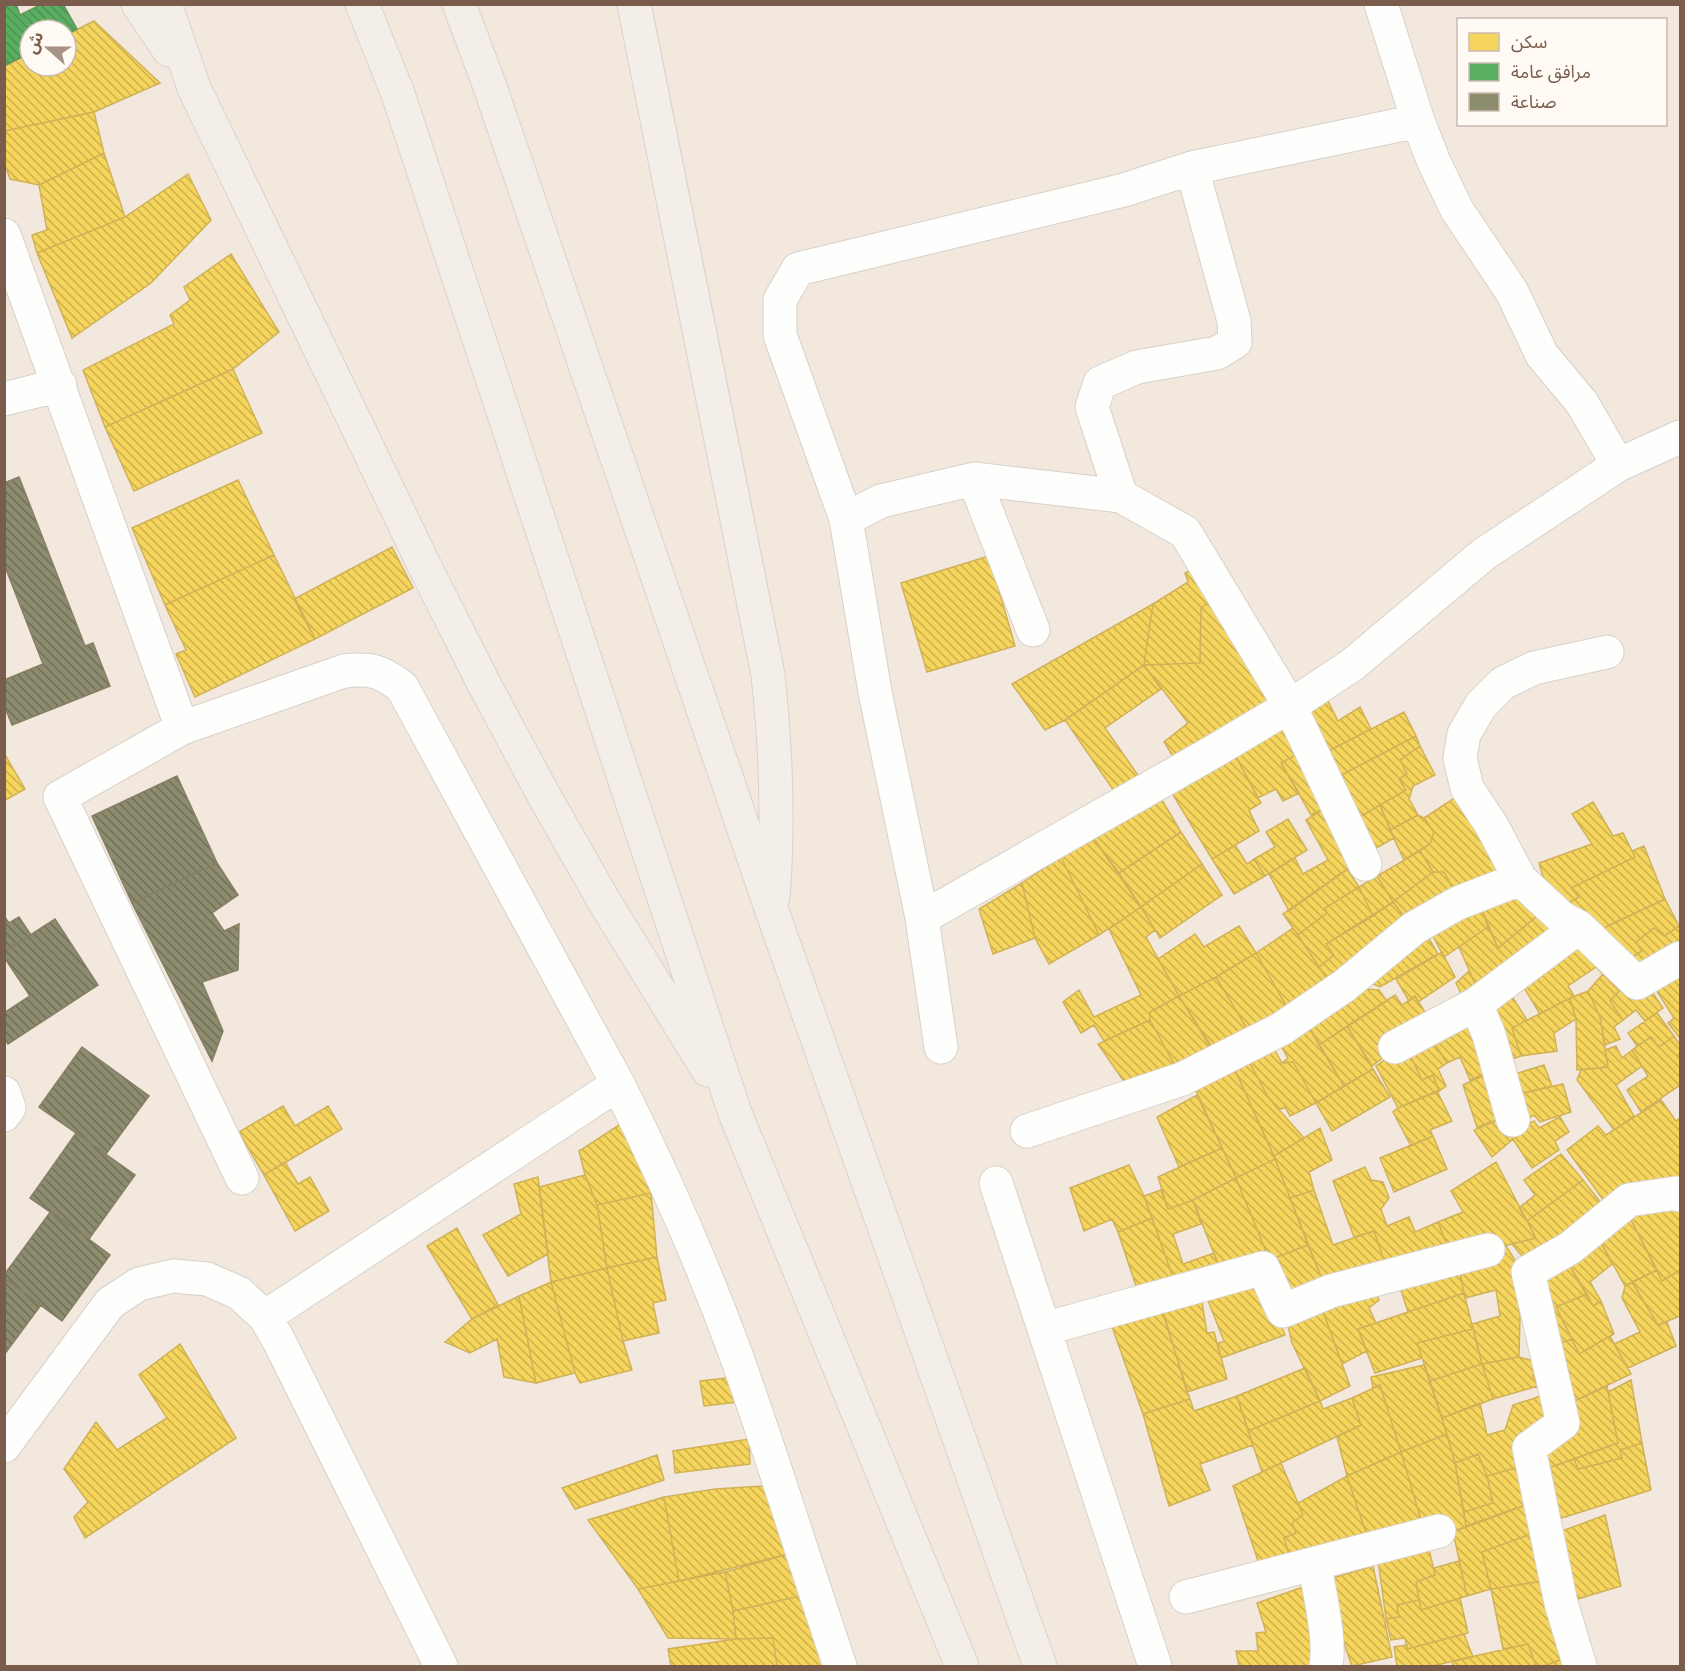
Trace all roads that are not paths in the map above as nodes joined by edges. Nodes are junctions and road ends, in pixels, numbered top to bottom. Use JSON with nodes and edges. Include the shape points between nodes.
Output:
{"nodes":[{"id":1,"x":138,"y":4,"type":"edge"},
{"id":2,"x":165,"y":4,"type":"edge"},
{"id":3,"x":362,"y":4,"type":"edge"},
{"id":4,"x":459,"y":4,"type":"edge"},
{"id":5,"x":634,"y":4,"type":"edge"},
{"id":6,"x":655,"y":4,"type":"edge"},
{"id":7,"x":1382,"y":4,"type":"edge"},
{"id":8,"x":642,"y":39,"type":"junction"},
{"id":9,"x":194,"y":88,"type":"junction"},
{"id":10,"x":1418,"y":121,"type":"junction"},
{"id":11,"x":1192,"y":168,"type":"junction"},
{"id":12,"x":4,"y":235,"type":"edge"},
{"id":13,"x":60,"y":385,"type":"junction"},
{"id":14,"x":4,"y":399,"type":"edge"},
{"id":15,"x":1680,"y":437,"type":"edge"},
{"id":16,"x":1618,"y":465,"type":"junction"},
{"id":17,"x":974,"y":479,"type":"junction"},
{"id":18,"x":1121,"y":496,"type":"junction"},
{"id":19,"x":846,"y":519,"type":"junction"},
{"id":20,"x":1033,"y":630,"type":"dead end"},
{"id":21,"x":1607,"y":652,"type":"dead end"},
{"id":22,"x":1290,"y":706,"type":"junction"},
{"id":23,"x":182,"y":728,"type":"junction"},
{"id":24,"x":1365,"y":864,"type":"dead end"},
{"id":25,"x":1520,"y":879,"type":"junction"},
{"id":26,"x":772,"y":911,"type":"junction"},
{"id":27,"x":922,"y":918,"type":"junction"},
{"id":28,"x":1579,"y":927,"type":"junction"},
{"id":29,"x":1680,"y":958,"type":"edge"},
{"id":30,"x":1476,"y":1004,"type":"junction"},
{"id":31,"x":941,"y":1047,"type":"dead end"},
{"id":32,"x":1395,"y":1047,"type":"dead end"},
{"id":33,"x":618,"y":1084,"type":"junction"},
{"id":34,"x":4,"y":1093,"type":"edge"},
{"id":35,"x":735,"y":1113,"type":"junction"},
{"id":36,"x":4,"y":1115,"type":"edge"},
{"id":37,"x":1512,"y":1120,"type":"dead end"},
{"id":38,"x":1027,"y":1131,"type":"dead end"},
{"id":39,"x":242,"y":1178,"type":"dead end"},
{"id":40,"x":996,"y":1183,"type":"dead end"},
{"id":41,"x":1680,"y":1195,"type":"edge"},
{"id":42,"x":1488,"y":1250,"type":"dead end"},
{"id":43,"x":265,"y":1317,"type":"junction"},
{"id":44,"x":1044,"y":1329,"type":"junction"},
{"id":45,"x":4,"y":1446,"type":"edge"},
{"id":46,"x":1439,"y":1531,"type":"dead end"},
{"id":47,"x":1315,"y":1564,"type":"junction"},
{"id":48,"x":1186,"y":1597,"type":"dead end"},
{"id":49,"x":441,"y":1666,"type":"edge"},
{"id":50,"x":840,"y":1666,"type":"edge"},
{"id":51,"x":962,"y":1666,"type":"edge"},
{"id":52,"x":1040,"y":1666,"type":"edge"},
{"id":53,"x":1155,"y":1666,"type":"edge"},
{"id":54,"x":1326,"y":1666,"type":"edge"},
{"id":55,"x":1580,"y":1666,"type":"edge"}],
"edges":[{"from":1,"to":9,"type":"main road"},
{"from":2,"to":9,"type":"main road"},
{"from":3,"to":35,"type":"main road","via":[[398,94]]},
{"from":4,"to":26,"type":"main road"},
{"from":5,"to":8,"type":"main road"},
{"from":6,"to":8,"type":"main road"},
{"from":7,"to":10,"type":"street"},
{"from":8,"to":26,"type":"main road","via":[[768,675],[778,793]]},
{"from":9,"to":35,"type":"main road","via":[[483,682],[604,900]]},
{"from":10,"to":11,"type":"street"},
{"from":10,"to":16,"type":"street","via":[[1457,210],[1512,292],[1542,355],[1582,403]]},
{"from":11,"to":18,"type":"street","via":[[1234,321],[1235,342],[1217,353],[1137,367],[1100,383],[1092,407]]},
{"from":11,"to":19,"type":"street","via":[[1124,190],[798,270],[780,300],[780,335]]},
{"from":12,"to":13,"type":"street"},
{"from":13,"to":14,"type":"street"},
{"from":13,"to":23,"type":"street"},
{"from":15,"to":16,"type":"street"},
{"from":16,"to":22,"type":"street","via":[[1484,554],[1352,665]]},
{"from":17,"to":18,"type":"street"},
{"from":17,"to":19,"type":"street","via":[[881,501]]},
{"from":17,"to":20,"type":"street"},
{"from":18,"to":22,"type":"street","via":[[1185,532]]},
{"from":19,"to":27,"type":"street","via":[[875,692]]},
{"from":21,"to":25,"type":"street","via":[[1534,668],[1503,683],[1481,705],[1464,734],[1460,758],[1467,788]]},
{"from":22,"to":24,"type":"street"},
{"from":22,"to":27,"type":"street"},
{"from":23,"to":33,"type":"street","via":[[344,671],[365,668],[386,674],[402,687]]},
{"from":23,"to":39,"type":"street","via":[[60,797]]},
{"from":25,"to":28,"type":"street","via":[[1562,918]]},
{"from":25,"to":38,"type":"street","via":[[1458,903],[1414,928],[1344,986],[1281,1029],[1182,1079]]},
{"from":26,"to":52,"type":"main road"},
{"from":27,"to":31,"type":"street"},
{"from":28,"to":29,"type":"street","via":[[1637,983]]},
{"from":28,"to":30,"type":"street"},
{"from":30,"to":32,"type":"street"},
{"from":30,"to":37,"type":"street","via":[[1489,1035]]},
{"from":33,"to":43,"type":"street"},
{"from":33,"to":50,"type":"street","via":[[717,1306]]},
{"from":34,"to":36,"type":"street","via":[[9,1108]]},
{"from":35,"to":51,"type":"main road"},
{"from":40,"to":44,"type":"street"},
{"from":41,"to":55,"type":"street","via":[[1629,1200],[1570,1248],[1528,1272],[1563,1423],[1529,1448],[1562,1603]]},
{"from":42,"to":44,"type":"street","via":[[1331,1291],[1283,1311],[1263,1268]]},
{"from":43,"to":45,"type":"street","via":[[239,1293],[207,1279],[173,1276],[139,1284],[110,1303]]},
{"from":43,"to":49,"type":"street"},
{"from":44,"to":53,"type":"street"},
{"from":46,"to":47,"type":"street"},
{"from":47,"to":48,"type":"street"},
{"from":47,"to":54,"type":"street"}]}
